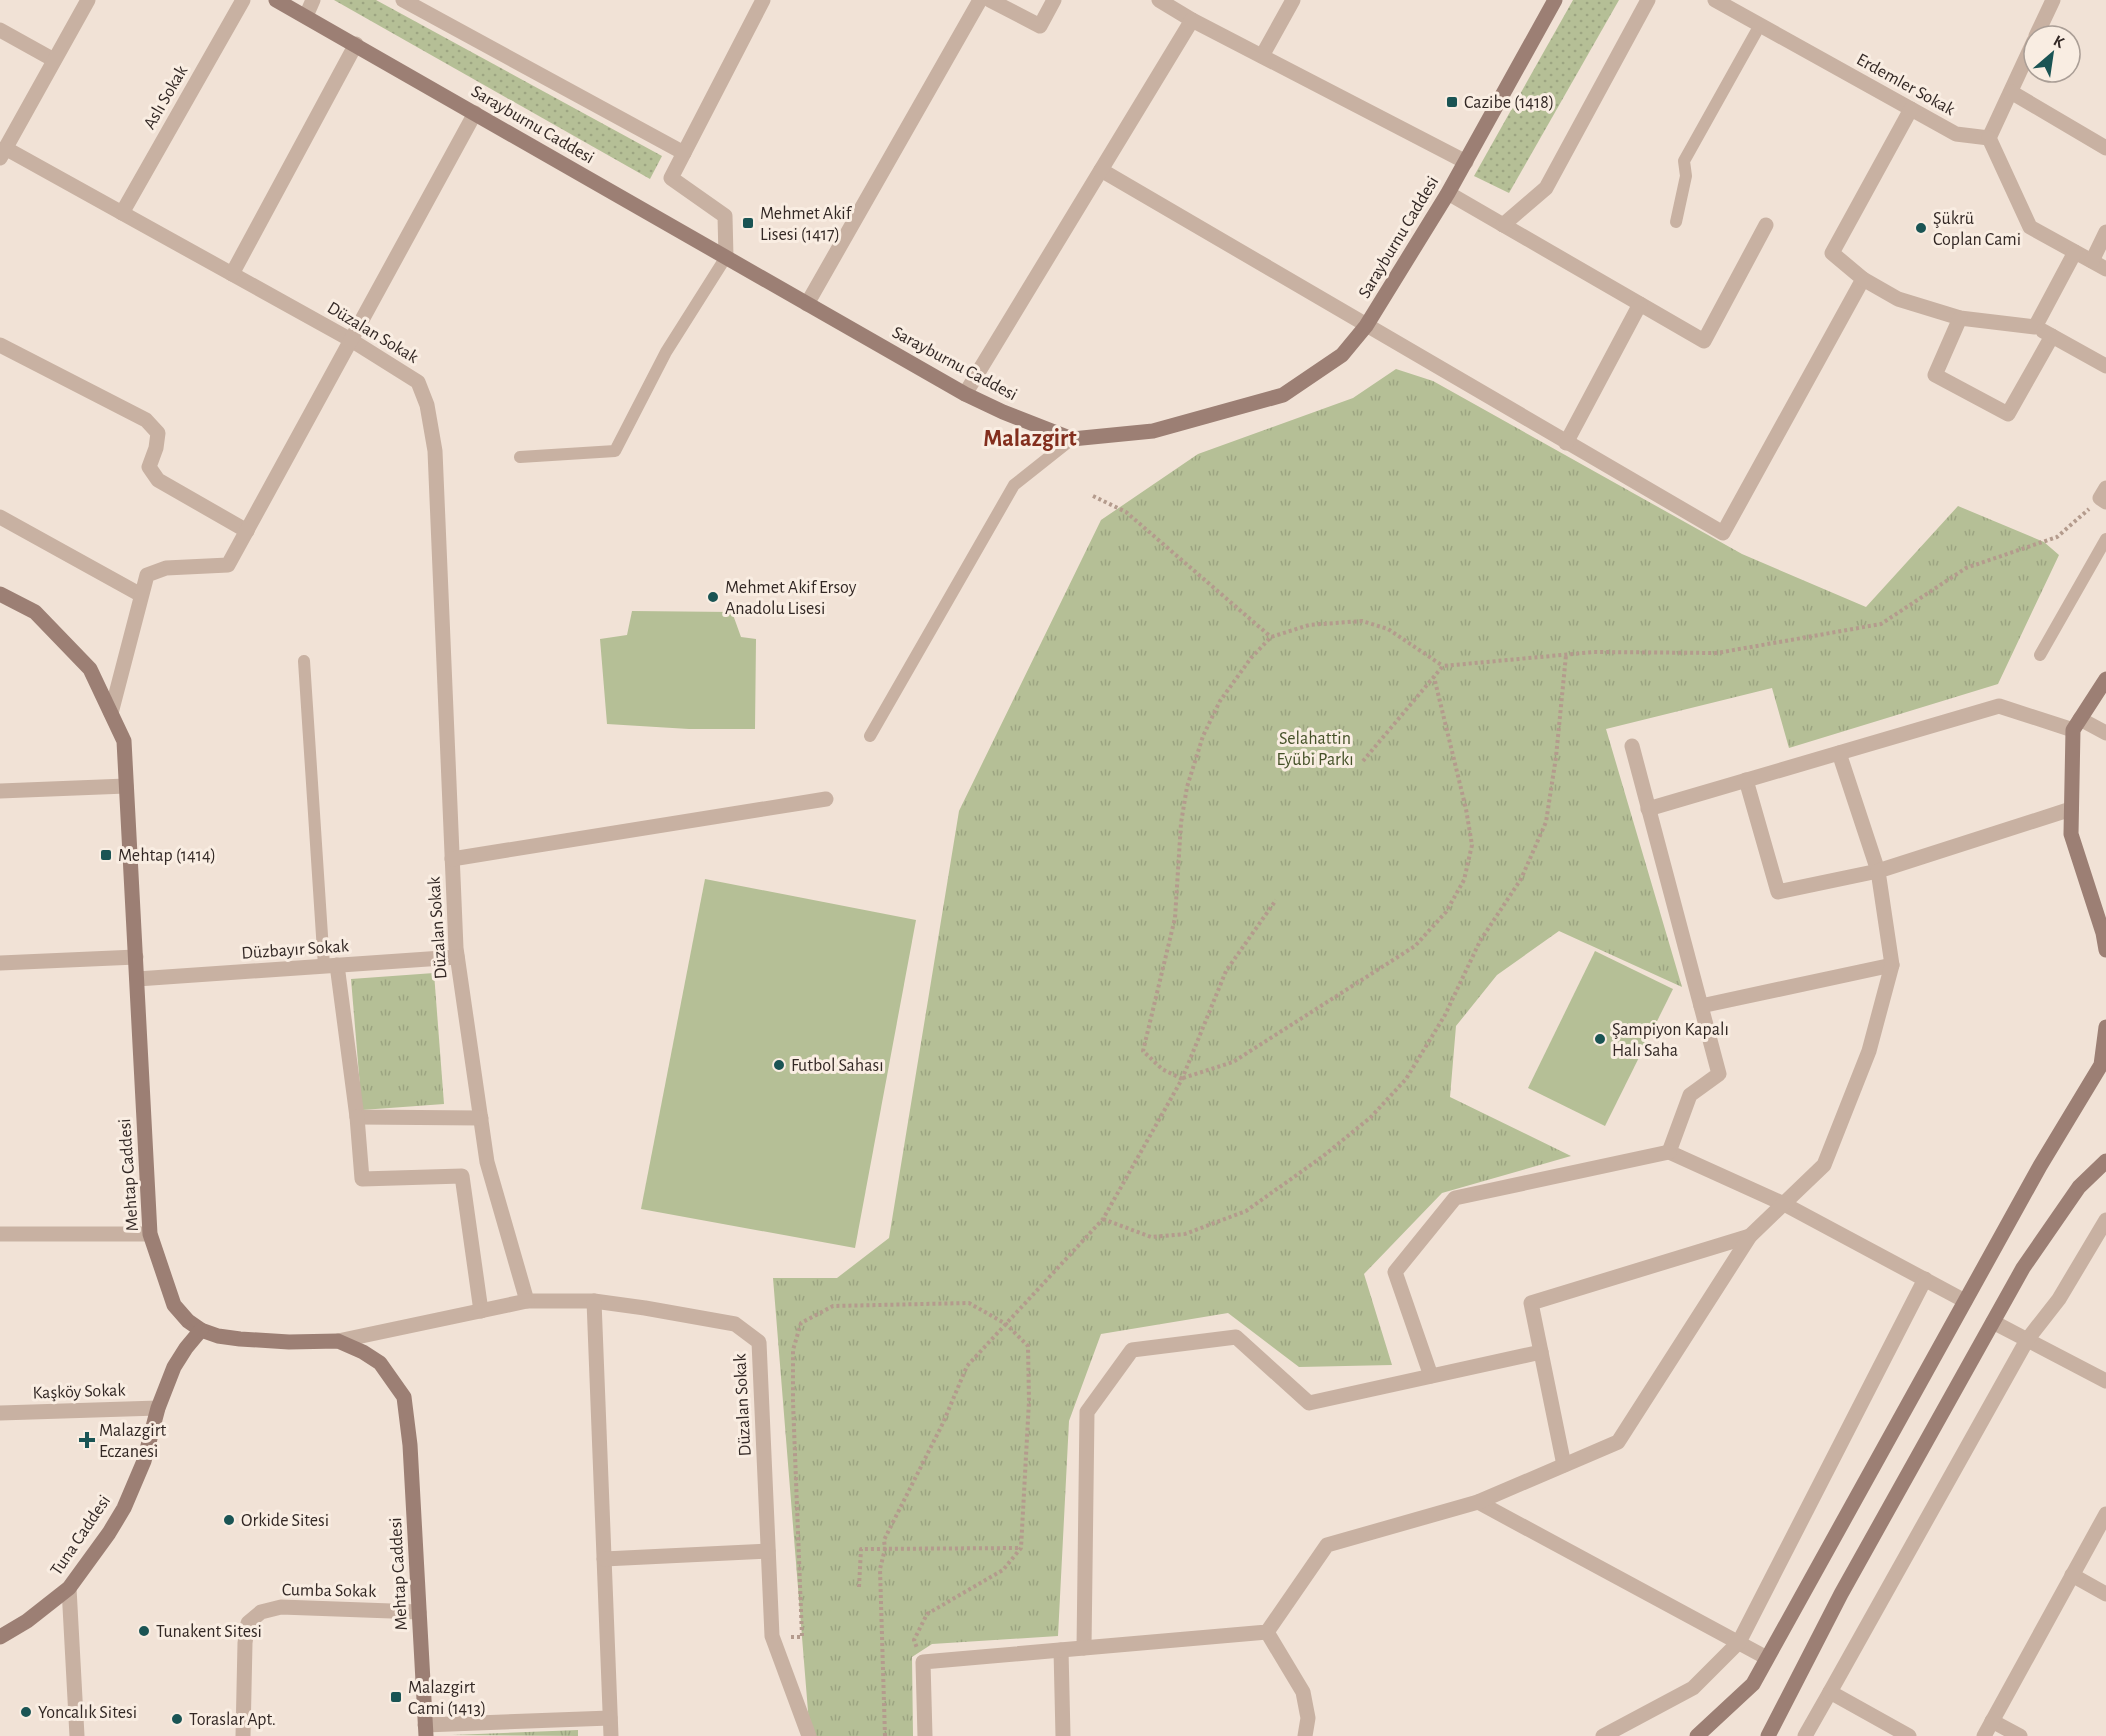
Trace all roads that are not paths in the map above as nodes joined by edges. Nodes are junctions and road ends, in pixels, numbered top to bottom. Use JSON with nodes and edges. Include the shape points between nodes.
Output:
{"nodes":[{"id":1,"x":88,"y":0,"type":"edge"},
{"id":2,"x":243,"y":0,"type":"edge"},
{"id":3,"x":276,"y":0,"type":"edge"},
{"id":4,"x":314,"y":0,"type":"edge"},
{"id":5,"x":403,"y":0,"type":"edge"},
{"id":6,"x":763,"y":0,"type":"edge"},
{"id":7,"x":980,"y":0,"type":"edge"},
{"id":8,"x":990,"y":0,"type":"edge"},
{"id":9,"x":1054,"y":0,"type":"edge"},
{"id":10,"x":1159,"y":0,"type":"edge"},
{"id":11,"x":1293,"y":0,"type":"edge"},
{"id":12,"x":1555,"y":0,"type":"edge"},
{"id":13,"x":1648,"y":0,"type":"edge"},
{"id":14,"x":1715,"y":0,"type":"edge"},
{"id":15,"x":2047,"y":2,"type":"edge"},
{"id":16,"x":306,"y":16,"type":"junction"},
{"id":17,"x":1192,"y":20,"type":"junction"},
{"id":18,"x":2041,"y":24,"type":"edge"},
{"id":19,"x":1760,"y":25,"type":"junction"},
{"id":20,"x":0,"y":30,"type":"edge"},
{"id":21,"x":356,"y":44,"type":"junction"},
{"id":22,"x":1262,"y":56,"type":"junction"},
{"id":23,"x":54,"y":60,"type":"junction"},
{"id":24,"x":2022,"y":68,"type":"edge"},
{"id":25,"x":2011,"y":92,"type":"junction"},
{"id":26,"x":1911,"y":109,"type":"junction"},
{"id":27,"x":475,"y":113,"type":"junction"},
{"id":28,"x":1989,"y":138,"type":"junction"},
{"id":29,"x":2106,"y":148,"type":"edge"},
{"id":30,"x":3,"y":153,"type":"edge"},
{"id":31,"x":684,"y":153,"type":"junction"},
{"id":32,"x":1466,"y":162,"type":"junction"},
{"id":33,"x":1101,"y":170,"type":"junction"},
{"id":34,"x":1448,"y":193,"type":"junction"},
{"id":35,"x":122,"y":213,"type":"junction"},
{"id":36,"x":1676,"y":222,"type":"dead end"},
{"id":37,"x":1503,"y":225,"type":"junction"},
{"id":38,"x":1766,"y":225,"type":"dead end"},
{"id":39,"x":2106,"y":232,"type":"edge"},
{"id":40,"x":2075,"y":252,"type":"junction"},
{"id":41,"x":726,"y":257,"type":"junction"},
{"id":42,"x":2092,"y":261,"type":"junction"},
{"id":43,"x":2106,"y":269,"type":"edge"},
{"id":44,"x":232,"y":274,"type":"junction"},
{"id":45,"x":1863,"y":279,"type":"junction"},
{"id":46,"x":807,"y":304,"type":"junction"},
{"id":47,"x":1640,"y":304,"type":"junction"},
{"id":48,"x":1960,"y":318,"type":"junction"},
{"id":49,"x":1366,"y":326,"type":"junction"},
{"id":50,"x":2035,"y":327,"type":"junction"},
{"id":51,"x":2052,"y":336,"type":"junction"},
{"id":52,"x":351,"y":340,"type":"junction"},
{"id":53,"x":0,"y":345,"type":"edge"},
{"id":54,"x":2106,"y":366,"type":"edge"},
{"id":55,"x":965,"y":394,"type":"junction"},
{"id":56,"x":1072,"y":439,"type":"junction"},
{"id":57,"x":1566,"y":443,"type":"junction"},
{"id":58,"x":520,"y":457,"type":"dead end"},
{"id":59,"x":0,"y":518,"type":"edge"},
{"id":60,"x":247,"y":531,"type":"junction"},
{"id":61,"x":2106,"y":539,"type":"edge"},
{"id":62,"x":0,"y":594,"type":"edge"},
{"id":63,"x":141,"y":595,"type":"junction"},
{"id":64,"x":2040,"y":655,"type":"dead end"},
{"id":65,"x":304,"y":661,"type":"dead end"},
{"id":66,"x":2106,"y":679,"type":"edge"},
{"id":67,"x":111,"y":713,"type":"junction"},
{"id":68,"x":2076,"y":724,"type":"junction"},
{"id":69,"x":2106,"y":733,"type":"edge"},
{"id":70,"x":870,"y":736,"type":"dead end"},
{"id":71,"x":1632,"y":746,"type":"dead end"},
{"id":72,"x":1839,"y":753,"type":"junction"},
{"id":73,"x":1746,"y":780,"type":"junction"},
{"id":74,"x":126,"y":786,"type":"junction"},
{"id":75,"x":0,"y":791,"type":"edge"},
{"id":76,"x":826,"y":800,"type":"dead end"},
{"id":77,"x":1648,"y":809,"type":"junction"},
{"id":78,"x":2071,"y":809,"type":"junction"},
{"id":79,"x":452,"y":859,"type":"junction"},
{"id":80,"x":1878,"y":871,"type":"junction"},
{"id":81,"x":2104,"y":935,"type":"edge"},
{"id":82,"x":2106,"y":950,"type":"edge"},
{"id":83,"x":136,"y":957,"type":"junction"},
{"id":84,"x":457,"y":957,"type":"junction"},
{"id":85,"x":0,"y":963,"type":"edge"},
{"id":86,"x":1892,"y":965,"type":"junction"},
{"id":87,"x":331,"y":966,"type":"junction"},
{"id":88,"x":137,"y":979,"type":"junction"},
{"id":89,"x":1701,"y":1006,"type":"junction"},
{"id":90,"x":2106,"y":1027,"type":"edge"},
{"id":91,"x":2103,"y":1064,"type":"edge"},
{"id":92,"x":357,"y":1117,"type":"junction"},
{"id":93,"x":480,"y":1118,"type":"junction"},
{"id":94,"x":1669,"y":1152,"type":"junction"},
{"id":95,"x":2106,"y":1161,"type":"edge"},
{"id":96,"x":1784,"y":1204,"type":"junction"},
{"id":97,"x":2106,"y":1220,"type":"edge"},
{"id":98,"x":0,"y":1234,"type":"edge"},
{"id":99,"x":150,"y":1234,"type":"junction"},
{"id":100,"x":1750,"y":1236,"type":"junction"},
{"id":101,"x":1925,"y":1279,"type":"junction"},
{"id":102,"x":527,"y":1301,"type":"junction"},
{"id":103,"x":594,"y":1301,"type":"junction"},
{"id":104,"x":1965,"y":1301,"type":"junction"},
{"id":105,"x":481,"y":1311,"type":"junction"},
{"id":106,"x":1993,"y":1322,"type":"junction"},
{"id":107,"x":201,"y":1330,"type":"junction"},
{"id":108,"x":2027,"y":1340,"type":"junction"},
{"id":109,"x":338,"y":1341,"type":"junction"},
{"id":110,"x":1541,"y":1352,"type":"junction"},
{"id":111,"x":1431,"y":1376,"type":"junction"},
{"id":112,"x":2106,"y":1381,"type":"edge"},
{"id":113,"x":158,"y":1408,"type":"junction"},
{"id":114,"x":0,"y":1413,"type":"edge"},
{"id":115,"x":1564,"y":1465,"type":"junction"},
{"id":116,"x":1478,"y":1502,"type":"junction"},
{"id":117,"x":2106,"y":1514,"type":"edge"},
{"id":118,"x":768,"y":1551,"type":"junction"},
{"id":119,"x":604,"y":1559,"type":"junction"},
{"id":120,"x":2072,"y":1575,"type":"junction"},
{"id":121,"x":69,"y":1588,"type":"junction"},
{"id":122,"x":2106,"y":1594,"type":"edge"},
{"id":123,"x":419,"y":1612,"type":"junction"},
{"id":124,"x":1267,"y":1632,"type":"junction"},
{"id":125,"x":0,"y":1637,"type":"edge"},
{"id":126,"x":1739,"y":1642,"type":"junction"},
{"id":127,"x":1084,"y":1648,"type":"junction"},
{"id":128,"x":1061,"y":1650,"type":"junction"},
{"id":129,"x":1767,"y":1658,"type":"junction"},
{"id":130,"x":1830,"y":1692,"type":"junction"},
{"id":131,"x":610,"y":1718,"type":"junction"},
{"id":132,"x":1992,"y":1721,"type":"junction"},
{"id":133,"x":426,"y":1730,"type":"edge"},
{"id":134,"x":77,"y":1736,"type":"edge"},
{"id":135,"x":243,"y":1736,"type":"edge"},
{"id":136,"x":611,"y":1736,"type":"edge"},
{"id":137,"x":809,"y":1736,"type":"edge"},
{"id":138,"x":925,"y":1736,"type":"edge"},
{"id":139,"x":1063,"y":1736,"type":"edge"},
{"id":140,"x":1305,"y":1736,"type":"edge"},
{"id":141,"x":1603,"y":1736,"type":"edge"},
{"id":142,"x":1697,"y":1736,"type":"edge"},
{"id":143,"x":1768,"y":1736,"type":"edge"},
{"id":144,"x":1805,"y":1736,"type":"edge"},
{"id":145,"x":1910,"y":1736,"type":"edge"},
{"id":146,"x":1984,"y":1736,"type":"edge"},
{"id":147,"x":2020,"y":1736,"type":"edge"}],
"edges":[{"from":1,"to":23,"type":"street"},
{"from":2,"to":35,"type":"street","name":"Aslı Sokak"},
{"from":3,"to":16,"type":"street","name":"Sarayburnu Caddesi"},
{"from":4,"to":16,"type":"street"},
{"from":5,"to":31,"type":"street"},
{"from":6,"to":31,"type":"street"},
{"from":7,"to":46,"type":"street"},
{"from":8,"to":9,"type":"street","via":[[1040,26]]},
{"from":10,"to":17,"type":"street"},
{"from":11,"to":22,"type":"street"},
{"from":12,"to":32,"type":"street","name":"Sarayburnu Caddesi"},
{"from":13,"to":37,"type":"street","via":[[1546,188]]},
{"from":14,"to":19,"type":"street","name":"Erdemler Sokak"},
{"from":15,"to":18,"type":"street"},
{"from":16,"to":21,"type":"street","name":"Sarayburnu Caddesi"},
{"from":17,"to":22,"type":"street"},
{"from":17,"to":33,"type":"street"},
{"from":19,"to":26,"type":"street","name":"Erdemler Sokak"},
{"from":19,"to":36,"type":"lane","via":[[1684,161],[1686,176]]},
{"from":20,"to":23,"type":"street"},
{"from":21,"to":27,"type":"street","name":"Sarayburnu Caddesi"},
{"from":21,"to":44,"type":"street"},
{"from":22,"to":32,"type":"street"},
{"from":23,"to":30,"type":"street"},
{"from":24,"to":25,"type":"street"},
{"from":25,"to":28,"type":"street"},
{"from":25,"to":29,"type":"street"},
{"from":26,"to":28,"type":"street","name":"Erdemler Sokak","via":[[1956,134]]},
{"from":26,"to":45,"type":"street","via":[[1832,253]]},
{"from":27,"to":41,"type":"street","name":"Sarayburnu Caddesi"},
{"from":27,"to":52,"type":"street"},
{"from":28,"to":40,"type":"street","via":[[2030,227]]},
{"from":30,"to":35,"type":"street","name":"Düzalan Sokak"},
{"from":31,"to":41,"type":"street","via":[[671,178],[725,216]]},
{"from":32,"to":34,"type":"street","name":"Sarayburnu Caddesi"},
{"from":33,"to":49,"type":"street"},
{"from":33,"to":55,"type":"street"},
{"from":34,"to":37,"type":"street"},
{"from":34,"to":49,"type":"street","name":"Sarayburnu Caddesi"},
{"from":35,"to":44,"type":"street","name":"Düzalan Sokak"},
{"from":37,"to":47,"type":"street"},
{"from":38,"to":47,"type":"street","via":[[1704,341]]},
{"from":39,"to":42,"type":"street"},
{"from":40,"to":42,"type":"street"},
{"from":40,"to":50,"type":"street"},
{"from":41,"to":46,"type":"street","name":"Sarayburnu Caddesi"},
{"from":41,"to":58,"type":"lane","via":[[666,352],[615,451]]},
{"from":42,"to":43,"type":"street"},
{"from":44,"to":52,"type":"street","name":"Düzalan Sokak"},
{"from":45,"to":48,"type":"street","via":[[1898,299]]},
{"from":45,"to":57,"type":"street","via":[[1723,533]]},
{"from":46,"to":55,"type":"street","name":"Sarayburnu Caddesi"},
{"from":47,"to":57,"type":"street"},
{"from":48,"to":50,"type":"street"},
{"from":48,"to":51,"type":"street","via":[[1935,375],[2008,414]]},
{"from":49,"to":56,"type":"street","name":"Sarayburnu Caddesi","via":[[1342,355],[1283,395],[1153,431]]},
{"from":49,"to":57,"type":"street"},
{"from":50,"to":51,"type":"street"},
{"from":51,"to":54,"type":"street"},
{"from":52,"to":60,"type":"street"},
{"from":52,"to":79,"type":"street","name":"Düzalan Sokak","via":[[418,382],[427,405],[435,451]]},
{"from":53,"to":60,"type":"street","via":[[146,420],[158,433],[149,467],[158,480]]},
{"from":55,"to":56,"type":"street","name":"Sarayburnu Caddesi"},
{"from":56,"to":70,"type":"lane","via":[[1014,484]]},
{"from":59,"to":63,"type":"street"},
{"from":60,"to":63,"type":"street","via":[[228,565],[166,568],[147,575]]},
{"from":61,"to":64,"type":"lane"},
{"from":62,"to":67,"type":"street","name":"Mehtap Caddesi","via":[[35,612],[90,669]]},
{"from":63,"to":67,"type":"street"},
{"from":65,"to":87,"type":"lane"},
{"from":66,"to":68,"type":"street"},
{"from":67,"to":74,"type":"street","name":"Mehtap Caddesi","via":[[124,741]]},
{"from":68,"to":69,"type":"street"},
{"from":68,"to":72,"type":"street","via":[[1999,706]]},
{"from":68,"to":78,"type":"street"},
{"from":71,"to":77,"type":"street"},
{"from":72,"to":73,"type":"street"},
{"from":72,"to":80,"type":"street"},
{"from":73,"to":77,"type":"street"},
{"from":73,"to":80,"type":"street","via":[[1778,892]]},
{"from":74,"to":75,"type":"street"},
{"from":74,"to":83,"type":"street","name":"Mehtap Caddesi"},
{"from":76,"to":79,"type":"street"},
{"from":77,"to":89,"type":"street"},
{"from":78,"to":80,"type":"street"},
{"from":78,"to":81,"type":"street","via":[[2071,834]]},
{"from":79,"to":84,"type":"street","name":"Düzalan Sokak"},
{"from":80,"to":86,"type":"street"},
{"from":81,"to":82,"type":"street"},
{"from":83,"to":85,"type":"street"},
{"from":83,"to":88,"type":"street","name":"Mehtap Caddesi"},
{"from":84,"to":87,"type":"street","name":"Düzbayır Sokak"},
{"from":84,"to":93,"type":"street","name":"Düzalan Sokak"},
{"from":86,"to":89,"type":"street"},
{"from":86,"to":96,"type":"street","via":[[1869,1051],[1824,1165]]},
{"from":87,"to":88,"type":"street","name":"Düzbayır Sokak"},
{"from":87,"to":92,"type":"street"},
{"from":88,"to":99,"type":"street","name":"Mehtap Caddesi"},
{"from":89,"to":94,"type":"street","via":[[1719,1074],[1690,1095]]},
{"from":90,"to":91,"type":"street"},
{"from":91,"to":104,"type":"street","via":[[2040,1166]]},
{"from":92,"to":93,"type":"street"},
{"from":92,"to":105,"type":"street","via":[[362,1179],[462,1176]]},
{"from":93,"to":102,"type":"street","name":"Düzalan Sokak","via":[[487,1162]]},
{"from":94,"to":96,"type":"street"},
{"from":94,"to":111,"type":"street","via":[[1455,1198],[1395,1272]]},
{"from":95,"to":106,"type":"street","via":[[2079,1187],[2023,1268]]},
{"from":96,"to":100,"type":"street"},
{"from":96,"to":101,"type":"street"},
{"from":97,"to":108,"type":"street","via":[[2059,1299]]},
{"from":98,"to":99,"type":"street"},
{"from":99,"to":107,"type":"street","name":"Mehtap Caddesi","via":[[174,1305]]},
{"from":100,"to":110,"type":"street","via":[[1531,1303]]},
{"from":100,"to":115,"type":"street","via":[[1618,1442]]},
{"from":101,"to":104,"type":"street"},
{"from":101,"to":126,"type":"street"},
{"from":102,"to":103,"type":"street","name":"Düzalan Sokak"},
{"from":102,"to":105,"type":"street"},
{"from":103,"to":118,"type":"street","name":"Düzalan Sokak","via":[[735,1324],[759,1342]]},
{"from":103,"to":119,"type":"street"},
{"from":104,"to":129,"type":"street"},
{"from":105,"to":109,"type":"street"},
{"from":106,"to":108,"type":"street"},
{"from":106,"to":143,"type":"street","via":[[1841,1593]]},
{"from":107,"to":109,"type":"street","name":"Mehtap Caddesi","via":[[240,1339]]},
{"from":107,"to":113,"type":"street","name":"Tuna Caddesi","via":[[174,1367]]},
{"from":108,"to":112,"type":"street"},
{"from":108,"to":130,"type":"street"},
{"from":109,"to":123,"type":"street","name":"Mehtap Caddesi","via":[[380,1363],[404,1398]]},
{"from":110,"to":111,"type":"street"},
{"from":110,"to":115,"type":"street"},
{"from":111,"to":127,"type":"street","via":[[1309,1403],[1236,1338],[1132,1350],[1088,1412]]},
{"from":113,"to":114,"type":"street","name":"Kaşköy Sokak"},
{"from":113,"to":121,"type":"street","name":"Tuna Caddesi","via":[[144,1461],[124,1508]]},
{"from":115,"to":116,"type":"street"},
{"from":116,"to":124,"type":"street","via":[[1327,1545]]},
{"from":116,"to":126,"type":"street"},
{"from":117,"to":120,"type":"street"},
{"from":118,"to":119,"type":"street"},
{"from":118,"to":137,"type":"street","name":"Düzalan Sokak","via":[[772,1636]]},
{"from":119,"to":131,"type":"street"},
{"from":120,"to":122,"type":"street"},
{"from":120,"to":132,"type":"street"},
{"from":121,"to":125,"type":"street","name":"Tuna Caddesi"},
{"from":121,"to":134,"type":"street"},
{"from":123,"to":133,"type":"street","name":"Mehtap Caddesi"},
{"from":123,"to":135,"type":"street","name":"Cumba Sokak","via":[[280,1607],[261,1612],[248,1623],[246,1633]]},
{"from":124,"to":127,"type":"street"},
{"from":124,"to":140,"type":"street","via":[[1304,1692],[1308,1718]]},
{"from":126,"to":129,"type":"street"},
{"from":126,"to":141,"type":"street","via":[[1693,1688]]},
{"from":127,"to":128,"type":"street"},
{"from":128,"to":138,"type":"street","via":[[923,1662]]},
{"from":128,"to":139,"type":"street"},
{"from":129,"to":142,"type":"street","via":[[1753,1684]]},
{"from":130,"to":144,"type":"street"},
{"from":130,"to":145,"type":"street"},
{"from":131,"to":133,"type":"street"},
{"from":131,"to":136,"type":"street"},
{"from":132,"to":146,"type":"street"},
{"from":132,"to":147,"type":"street"}]}
